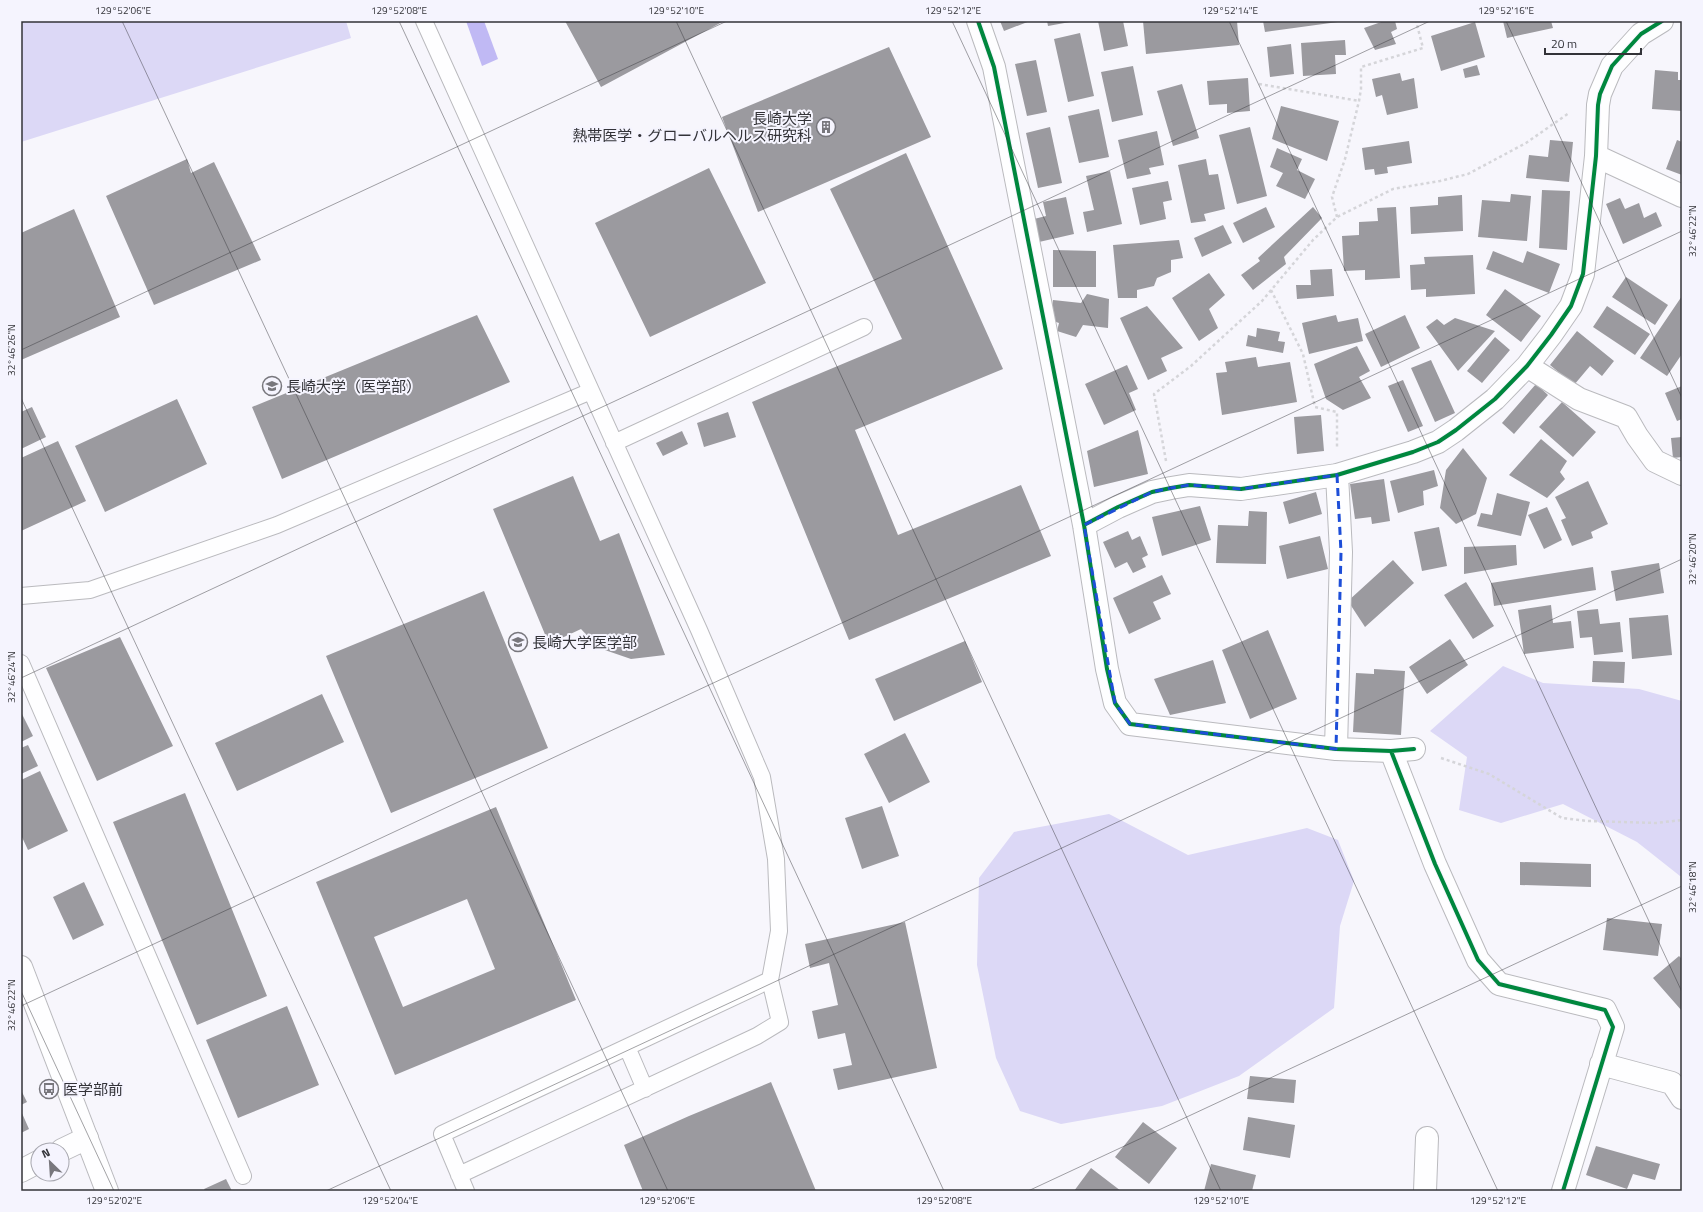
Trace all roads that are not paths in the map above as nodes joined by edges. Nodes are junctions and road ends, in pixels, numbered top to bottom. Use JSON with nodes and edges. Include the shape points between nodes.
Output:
{"nodes":[{"id":1,"x":424,"y":21,"type":"edge"},
{"id":2,"x":978,"y":21,"type":"edge"},
{"id":3,"x":1662,"y":21,"type":"edge"},
{"id":4,"x":1596,"y":156,"type":"junction"},
{"id":5,"x":1682,"y":196,"type":"edge"},
{"id":6,"x":864,"y":327,"type":"dead end"},
{"id":7,"x":1527,"y":366,"type":"junction"},
{"id":8,"x":591,"y":391,"type":"junction"},
{"id":9,"x":614,"y":443,"type":"junction"},
{"id":10,"x":1682,"y":474,"type":"edge"},
{"id":11,"x":1337,"y":475,"type":"junction"},
{"id":12,"x":1084,"y":525,"type":"junction"},
{"id":13,"x":21,"y":596,"type":"edge"},
{"id":14,"x":21,"y":663,"type":"edge"},
{"id":15,"x":1336,"y":749,"type":"junction"},
{"id":16,"x":1414,"y":749,"type":"road end"},
{"id":17,"x":1391,"y":751,"type":"junction"},
{"id":18,"x":21,"y":967,"type":"edge"},
{"id":19,"x":770,"y":980,"type":"junction"},
{"id":20,"x":627,"y":1047,"type":"junction"},
{"id":21,"x":1601,"y":1064,"type":"junction"},
{"id":22,"x":645,"y":1089,"type":"junction"},
{"id":23,"x":1682,"y":1098,"type":"edge"},
{"id":24,"x":87,"y":1138,"type":"junction"},
{"id":25,"x":1427,"y":1138,"type":"dead end"},
{"id":26,"x":70,"y":1146,"type":"edge"},
{"id":27,"x":30,"y":1166,"type":"edge"},
{"id":28,"x":21,"y":1171,"type":"edge"},
{"id":29,"x":460,"y":1175,"type":"junction"},
{"id":30,"x":243,"y":1176,"type":"dead end"},
{"id":31,"x":107,"y":1191,"type":"edge"},
{"id":32,"x":466,"y":1191,"type":"edge"},
{"id":33,"x":1425,"y":1191,"type":"edge"},
{"id":34,"x":1563,"y":1191,"type":"edge"}],
"edges":[{"from":1,"to":8,"type":"lane"},
{"from":2,"to":12,"type":"street","via":[[994,66]]},
{"from":3,"to":4,"type":"street","via":[[1641,34],[1612,66],[1598,105]]},
{"from":4,"to":5,"type":"street"},
{"from":4,"to":7,"type":"street","via":[[1583,274],[1571,306]]},
{"from":6,"to":9,"type":"lane"},
{"from":7,"to":10,"type":"street","via":[[1579,399],[1626,417],[1655,461]]},
{"from":7,"to":11,"type":"street","via":[[1495,399],[1438,442]]},
{"from":8,"to":9,"type":"lane"},
{"from":8,"to":13,"type":"lane","via":[[277,525],[90,590]]},
{"from":9,"to":19,"type":"lane","via":[[762,777],[776,859],[779,931]]},
{"from":11,"to":12,"type":"street","via":[[1240,489],[1189,485],[1171,488],[1152,492]]},
{"from":11,"to":15,"type":"street","via":[[1341,552]]},
{"from":12,"to":15,"type":"street","via":[[1115,703],[1130,724]]},
{"from":14,"to":30,"type":"lane"},
{"from":15,"to":17,"type":"street"},
{"from":16,"to":17,"type":"street"},
{"from":17,"to":21,"type":"street","via":[[1478,960],[1499,984],[1605,1010],[1613,1027]]},
{"from":18,"to":24,"type":"street"},
{"from":19,"to":20,"type":"lane"},
{"from":19,"to":22,"type":"lane","via":[[780,1022],[757,1036]]},
{"from":20,"to":22,"type":"lane"},
{"from":20,"to":29,"type":"lane","via":[[442,1134]]},
{"from":21,"to":23,"type":"street","via":[[1672,1083]]},
{"from":21,"to":34,"type":"street"},
{"from":22,"to":29,"type":"lane"},
{"from":24,"to":26,"type":"street"},
{"from":24,"to":31,"type":"street"},
{"from":25,"to":33,"type":"street"},
{"from":27,"to":28,"type":"street"},
{"from":29,"to":32,"type":"lane"}]}
